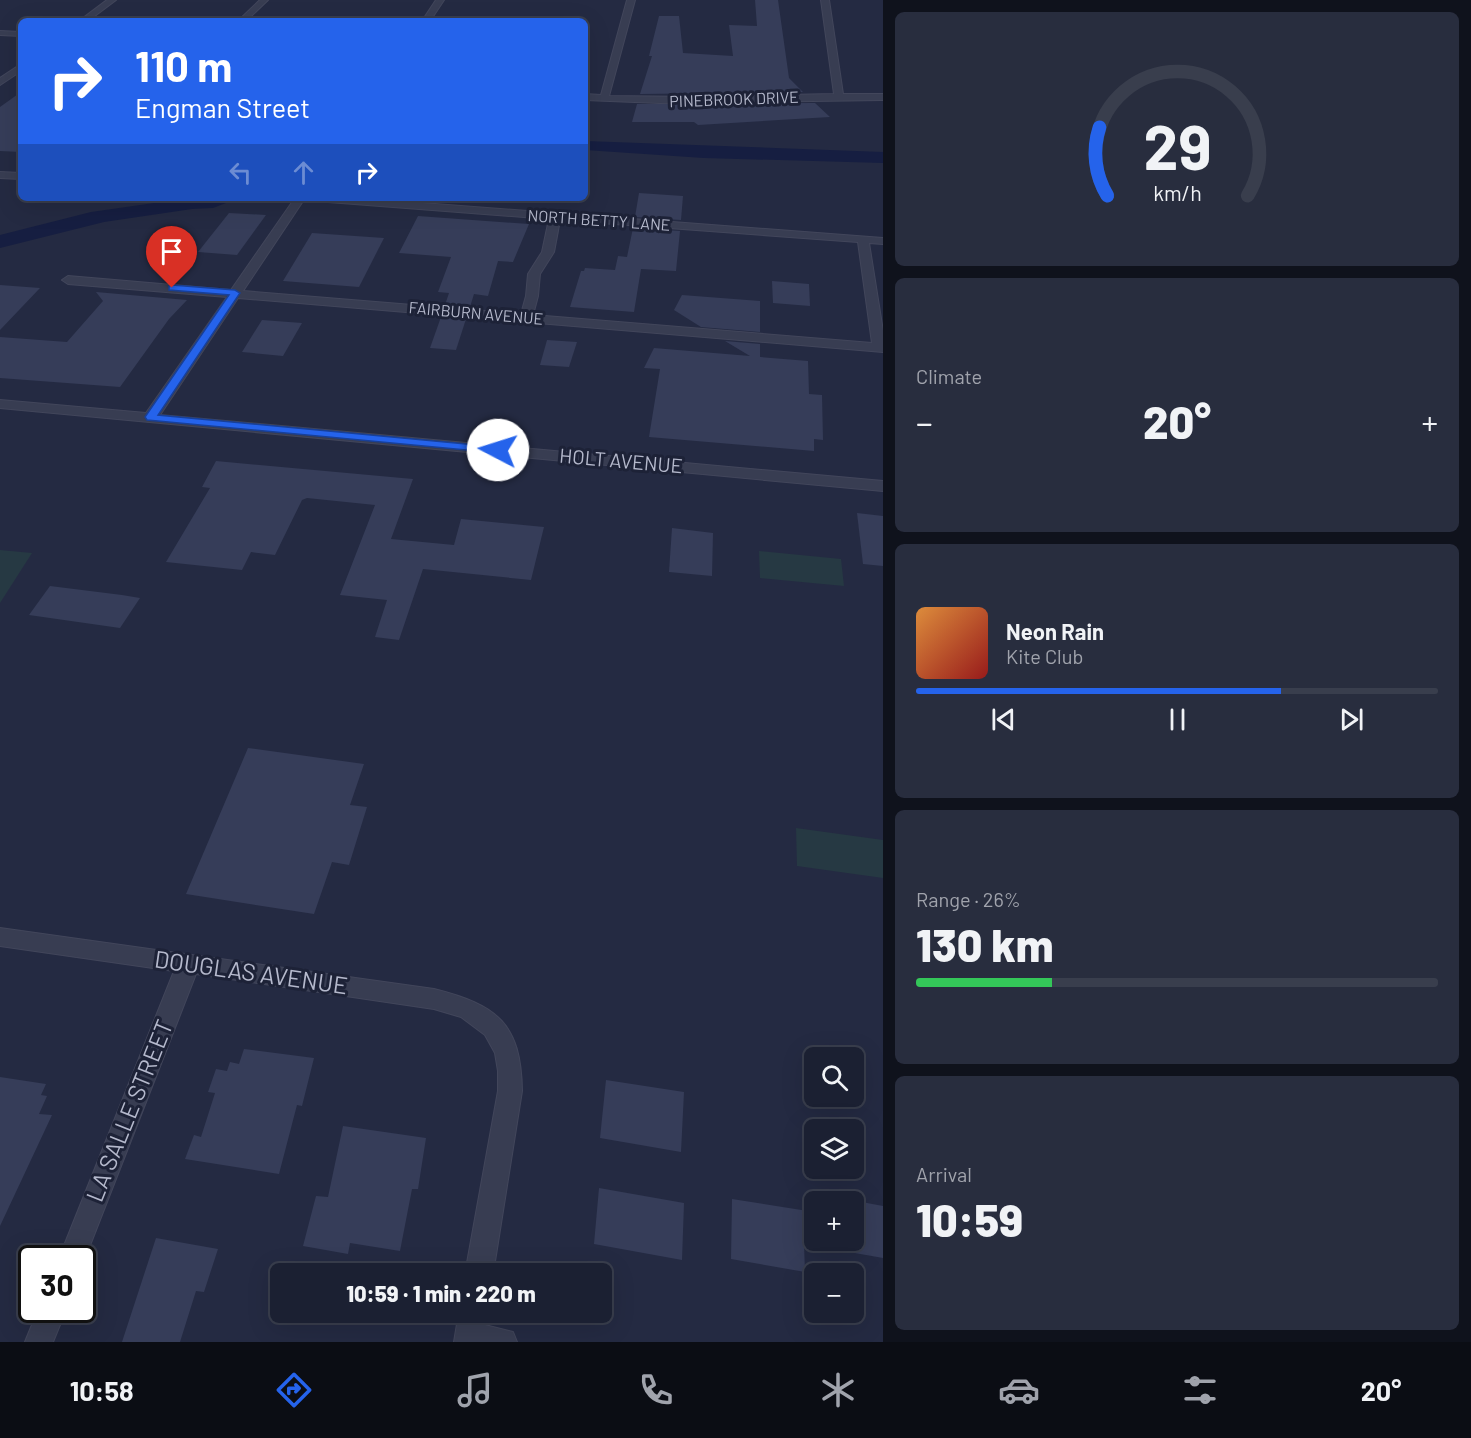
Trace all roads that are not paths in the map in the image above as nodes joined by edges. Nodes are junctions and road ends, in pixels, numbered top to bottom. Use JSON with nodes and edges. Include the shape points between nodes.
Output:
{"nodes":[{"id":1,"x":112,"y":0,"type":"edge"},
{"id":2,"x":264,"y":0,"type":"edge"},
{"id":3,"x":440,"y":0,"type":"edge"},
{"id":4,"x":630,"y":0,"type":"edge"},
{"id":5,"x":825,"y":0,"type":"edge"},
{"id":6,"x":87,"y":18,"type":"edge"},
{"id":7,"x":245,"y":18,"type":"edge"},
{"id":8,"x":428,"y":18,"type":"edge"},
{"id":9,"x":0,"y":33,"type":"edge"},
{"id":10,"x":18,"y":34,"type":"edge"},
{"id":11,"x":18,"y":69,"type":"edge"},
{"id":12,"x":0,"y":82,"type":"edge"},
{"id":13,"x":839,"y":96,"type":"junction"},
{"id":14,"x":588,"y":97,"type":"edge"},
{"id":15,"x":883,"y":97,"type":"edge"},
{"id":16,"x":604,"y":99,"type":"junction"},
{"id":17,"x":0,"y":175,"type":"edge"},
{"id":18,"x":18,"y":176,"type":"edge"},
{"id":19,"x":298,"y":201,"type":"edge"},
{"id":20,"x":353,"y":201,"type":"edge"},
{"id":21,"x":555,"y":217,"type":"junction"},
{"id":22,"x":863,"y":239,"type":"junction"},
{"id":23,"x":883,"y":241,"type":"edge"},
{"id":24,"x":68,"y":280,"type":"dead end"},
{"id":25,"x":235,"y":293,"type":"junction"},
{"id":26,"x":526,"y":317,"type":"junction"},
{"id":27,"x":881,"y":347,"type":"edge"},
{"id":28,"x":0,"y":404,"type":"edge"},
{"id":29,"x":151,"y":417,"type":"junction"},
{"id":30,"x":883,"y":486,"type":"edge"},
{"id":31,"x":0,"y":937,"type":"edge"},
{"id":32,"x":189,"y":963,"type":"junction"},
{"id":33,"x":77,"y":1245,"type":"edge"},
{"id":34,"x":481,"y":1263,"type":"edge"},
{"id":35,"x":47,"y":1323,"type":"edge"},
{"id":36,"x":470,"y":1330,"type":"edge"},
{"id":37,"x":39,"y":1342,"type":"edge"},
{"id":38,"x":503,"y":1342,"type":"edge"}],
"edges":[{"from":1,"to":6,"type":"street"},
{"from":2,"to":7,"type":"street"},
{"from":3,"to":8,"type":"street"},
{"from":4,"to":16,"type":"street"},
{"from":5,"to":13,"type":"street"},
{"from":9,"to":10,"type":"street"},
{"from":11,"to":12,"type":"street"},
{"from":13,"to":15,"type":"street","name":"PINEBROOK DRIVE"},
{"from":13,"to":16,"type":"street","name":"PINEBROOK DRIVE","via":[[700,101]]},
{"from":14,"to":16,"type":"street","name":"PINEBROOK DRIVE"},
{"from":17,"to":18,"type":"street"},
{"from":19,"to":25,"type":"street"},
{"from":20,"to":21,"type":"street","name":"NORTH BETTY LANE"},
{"from":21,"to":22,"type":"street","name":"NORTH BETTY LANE"},
{"from":21,"to":26,"type":"street","via":[[548,252],[534,274]]},
{"from":22,"to":23,"type":"street","name":"NORTH BETTY LANE"},
{"from":22,"to":27,"type":"street"},
{"from":24,"to":25,"type":"street","name":"FAIRBURN AVENUE"},
{"from":25,"to":26,"type":"street","name":"FAIRBURN AVENUE"},
{"from":25,"to":29,"type":"street"},
{"from":26,"to":27,"type":"street","name":"FAIRBURN AVENUE"},
{"from":28,"to":29,"type":"street","name":"HOLT AVENUE"},
{"from":29,"to":30,"type":"street","name":"HOLT AVENUE"},
{"from":31,"to":32,"type":"street","name":"DOUGLAS AVENUE"},
{"from":32,"to":33,"type":"street","name":"LA SALLE STREET"},
{"from":32,"to":34,"type":"street","name":"DOUGLAS AVENUE","via":[[434,999],[469,1009],[494,1027],[504,1040],[509,1057],[510,1091]]},
{"from":35,"to":37,"type":"street"},
{"from":36,"to":38,"type":"street"}]}
